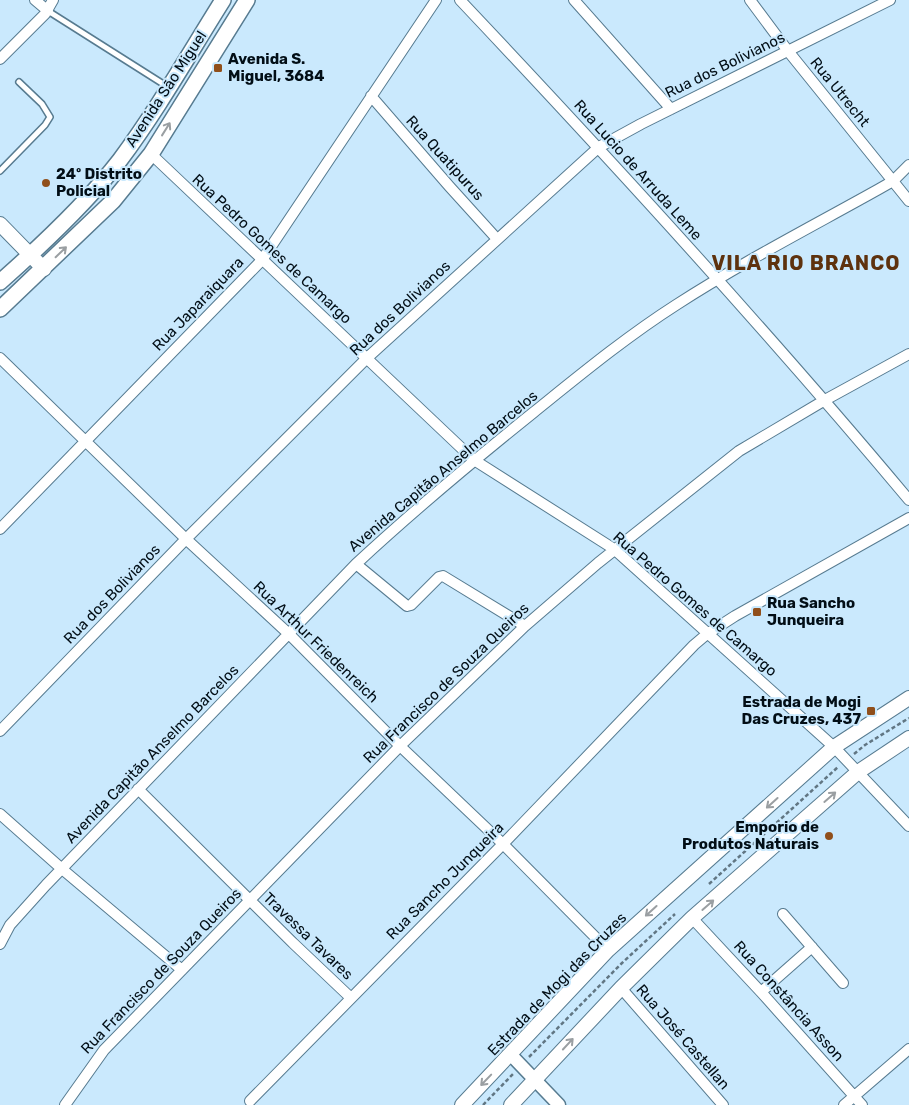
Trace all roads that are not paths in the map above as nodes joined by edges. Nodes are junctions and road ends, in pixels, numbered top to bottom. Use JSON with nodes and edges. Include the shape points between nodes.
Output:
{"nodes":[{"id":1,"x":35,"y":0,"type":"edge"},
{"id":2,"x":53,"y":0,"type":"edge"},
{"id":3,"x":222,"y":0,"type":"edge"},
{"id":4,"x":247,"y":0,"type":"edge"},
{"id":5,"x":436,"y":0,"type":"edge"},
{"id":6,"x":460,"y":0,"type":"edge"},
{"id":7,"x":574,"y":0,"type":"edge"},
{"id":8,"x":750,"y":0,"type":"edge"},
{"id":9,"x":890,"y":0,"type":"edge"},
{"id":10,"x":48,"y":11,"type":"junction"},
{"id":11,"x":788,"y":51,"type":"junction"},
{"id":12,"x":0,"y":59,"type":"edge"},
{"id":13,"x":19,"y":82,"type":"dead end"},
{"id":14,"x":168,"y":88,"type":"junction"},
{"id":15,"x":371,"y":96,"type":"junction"},
{"id":16,"x":671,"y":109,"type":"junction"},
{"id":17,"x":599,"y":148,"type":"junction"},
{"id":18,"x":150,"y":154,"type":"junction"},
{"id":19,"x":909,"y":165,"type":"edge"},
{"id":20,"x":0,"y":171,"type":"edge"},
{"id":21,"x":893,"y":181,"type":"junction"},
{"id":22,"x":909,"y":201,"type":"edge"},
{"id":23,"x":0,"y":224,"type":"edge"},
{"id":24,"x":498,"y":239,"type":"junction"},
{"id":25,"x":31,"y":254,"type":"junction"},
{"id":26,"x":262,"y":260,"type":"junction"},
{"id":27,"x":44,"y":268,"type":"junction"},
{"id":28,"x":717,"y":279,"type":"junction"},
{"id":29,"x":0,"y":282,"type":"edge"},
{"id":30,"x":0,"y":309,"type":"edge"},
{"id":31,"x":909,"y":354,"type":"edge"},
{"id":32,"x":0,"y":358,"type":"edge"},
{"id":33,"x":367,"y":358,"type":"junction"},
{"id":34,"x":825,"y":400,"type":"junction"},
{"id":35,"x":86,"y":441,"type":"junction"},
{"id":36,"x":474,"y":460,"type":"junction"},
{"id":37,"x":909,"y":500,"type":"edge"},
{"id":38,"x":909,"y":518,"type":"edge"},
{"id":39,"x":0,"y":529,"type":"edge"},
{"id":40,"x":186,"y":539,"type":"junction"},
{"id":41,"x":614,"y":549,"type":"junction"},
{"id":42,"x":356,"y":564,"type":"junction"},
{"id":43,"x":524,"y":626,"type":"junction"},
{"id":44,"x":290,"y":634,"type":"junction"},
{"id":45,"x":707,"y":634,"type":"junction"},
{"id":46,"x":909,"y":698,"type":"edge"},
{"id":47,"x":0,"y":731,"type":"edge"},
{"id":48,"x":909,"y":738,"type":"edge"},
{"id":49,"x":400,"y":746,"type":"junction"},
{"id":50,"x":834,"y":747,"type":"junction"},
{"id":51,"x":858,"y":772,"type":"junction"},
{"id":52,"x":138,"y":789,"type":"junction"},
{"id":53,"x":1,"y":817,"type":"edge"},
{"id":54,"x":909,"y":826,"type":"edge"},
{"id":55,"x":503,"y":844,"type":"junction"},
{"id":56,"x":62,"y":869,"type":"junction"},
{"id":57,"x":250,"y":900,"type":"junction"},
{"id":58,"x":783,"y":914,"type":"dead end"},
{"id":59,"x":692,"y":918,"type":"junction"},
{"id":60,"x":0,"y":944,"type":"edge"},
{"id":61,"x":812,"y":947,"type":"junction"},
{"id":62,"x":608,"y":950,"type":"junction"},
{"id":63,"x":182,"y":970,"type":"junction"},
{"id":64,"x":843,"y":983,"type":"dead end"},
{"id":65,"x":621,"y":988,"type":"junction"},
{"id":66,"x":761,"y":992,"type":"junction"},
{"id":67,"x":351,"y":998,"type":"junction"},
{"id":68,"x":909,"y":1049,"type":"edge"},
{"id":69,"x":511,"y":1055,"type":"junction"},
{"id":70,"x":535,"y":1080,"type":"junction"},
{"id":71,"x":855,"y":1096,"type":"junction"},
{"id":72,"x":250,"y":1101,"type":"dead end"},
{"id":73,"x":66,"y":1105,"type":"edge"},
{"id":74,"x":462,"y":1105,"type":"edge"},
{"id":75,"x":511,"y":1105,"type":"edge"},
{"id":76,"x":559,"y":1105,"type":"edge"},
{"id":77,"x":724,"y":1105,"type":"edge"},
{"id":78,"x":844,"y":1105,"type":"edge"},
{"id":79,"x":862,"y":1105,"type":"edge"}],
"edges":[{"from":1,"to":10,"type":"street"},
{"from":2,"to":10,"type":"street"},
{"from":3,"to":14,"type":"main road","name":"Avenida São Miguel"},
{"from":18,"to":4,"type":"main road","name":"Avenida São Miguel","one_way":true},
{"from":5,"to":15,"type":"street","name":"Rua Japaraiquara"},
{"from":6,"to":17,"type":"street","name":"Rua Lucio de Arruda Leme"},
{"from":7,"to":16,"type":"street"},
{"from":8,"to":11,"type":"street","name":"Rua Utrecht"},
{"from":9,"to":11,"type":"street","name":"Rua dos Bolivianos"},
{"from":10,"to":12,"type":"street"},
{"from":10,"to":14,"type":"lane"},
{"from":11,"to":16,"type":"street","name":"Rua dos Bolivianos"},
{"from":11,"to":21,"type":"street","name":"Rua Utrecht"},
{"from":13,"to":20,"type":"lane","via":[[50,116]]},
{"from":14,"to":25,"type":"main road","name":"Avenida São Miguel","via":[[119,161]]},
{"from":15,"to":24,"type":"street","name":"Rua Quatipurus"},
{"from":15,"to":26,"type":"street","name":"Rua Japaraiquara"},
{"from":16,"to":17,"type":"street","name":"Rua dos Bolivianos"},
{"from":17,"to":24,"type":"street","name":"Rua dos Bolivianos"},
{"from":17,"to":28,"type":"street","name":"Rua Lucio de Arruda Leme"},
{"from":18,"to":26,"type":"street","name":"Rua Pedro Gomes de Camargo"},
{"from":27,"to":18,"type":"main road","name":"Avenida São Miguel","one_way":true,"via":[[113,201]]},
{"from":19,"to":21,"type":"street","name":"Avenida Capitão Anselmo Barcelos"},
{"from":21,"to":22,"type":"street","name":"Rua Utrecht"},
{"from":21,"to":28,"type":"street","name":"Avenida Capitão Anselmo Barcelos"},
{"from":23,"to":25,"type":"main road"},
{"from":24,"to":33,"type":"street","name":"Rua dos Bolivianos"},
{"from":25,"to":27,"type":"main road"},
{"from":25,"to":29,"type":"main road","name":"Avenida São Miguel"},
{"from":26,"to":33,"type":"street","name":"Rua Pedro Gomes de Camargo"},
{"from":26,"to":35,"type":"street","name":"Rua Japaraiquara"},
{"from":27,"to":30,"type":"main road","name":"Avenida São Miguel"},
{"from":28,"to":34,"type":"street","name":"Rua Lucio de Arruda Leme"},
{"from":28,"to":36,"type":"street","name":"Avenida Capitão Anselmo Barcelos","via":[[635,333]]},
{"from":31,"to":34,"type":"street","name":"Rua Francisco de Souza Queiros"},
{"from":32,"to":35,"type":"street","name":"Rua Arthur Friedenreich"},
{"from":33,"to":36,"type":"street","name":"Rua Pedro Gomes de Camargo"},
{"from":33,"to":40,"type":"street","name":"Rua dos Bolivianos"},
{"from":34,"to":37,"type":"street","name":"Rua Lucio de Arruda Leme"},
{"from":34,"to":41,"type":"street","name":"Rua Francisco de Souza Queiros","via":[[739,451]]},
{"from":35,"to":39,"type":"street","name":"Rua Japaraiquara"},
{"from":35,"to":40,"type":"street","name":"Rua Arthur Friedenreich"},
{"from":36,"to":41,"type":"street","name":"Rua Pedro Gomes de Camargo"},
{"from":36,"to":42,"type":"street","name":"Avenida Capitão Anselmo Barcelos"},
{"from":38,"to":45,"type":"street","name":"Rua Sancho Junqueira"},
{"from":40,"to":44,"type":"street","name":"Rua Arthur Friedenreich"},
{"from":40,"to":47,"type":"street","name":"Rua dos Bolivianos"},
{"from":41,"to":43,"type":"street","name":"Rua Francisco de Souza Queiros"},
{"from":41,"to":45,"type":"street","name":"Rua Pedro Gomes de Camargo"},
{"from":42,"to":43,"type":"street","via":[[407,606],[443,576]]},
{"from":42,"to":44,"type":"street","name":"Avenida Capitão Anselmo Barcelos"},
{"from":43,"to":49,"type":"street","name":"Rua Francisco de Souza Queiros"},
{"from":44,"to":49,"type":"street","name":"Rua Arthur Friedenreich"},
{"from":44,"to":52,"type":"street","name":"Avenida Capitão Anselmo Barcelos"},
{"from":45,"to":50,"type":"street","name":"Rua Pedro Gomes de Camargo"},
{"from":45,"to":55,"type":"street","name":"Rua Sancho Junqueira"},
{"from":46,"to":50,"type":"main road","name":"Estrada de Mogi das Cruzes"},
{"from":48,"to":51,"type":"main road"},
{"from":49,"to":55,"type":"street","name":"Rua Arthur Friedenreich"},
{"from":49,"to":57,"type":"street","name":"Rua Francisco de Souza Queiros"},
{"from":50,"to":51,"type":"street","name":"Rua Pedro Gomes de Camargo"},
{"from":50,"to":62,"type":"main road","name":"Estrada de Mogi das Cruzes","one_way":true},
{"from":51,"to":54,"type":"street","name":"Rua Pedro Gomes de Camargo"},
{"from":59,"to":51,"type":"main road","one_way":true},
{"from":52,"to":56,"type":"street","name":"Avenida Capitão Anselmo Barcelos"},
{"from":52,"to":57,"type":"street","name":"Travessa Tavares"},
{"from":53,"to":56,"type":"street"},
{"from":55,"to":62,"type":"street","name":"Rua Arthur Friedenreich"},
{"from":55,"to":67,"type":"street","name":"Rua Sancho Junqueira"},
{"from":56,"to":60,"type":"street","name":"Avenida Capitão Anselmo Barcelos","via":[[10,925]]},
{"from":56,"to":63,"type":"street"},
{"from":57,"to":63,"type":"street","name":"Rua Francisco de Souza Queiros"},
{"from":57,"to":67,"type":"street","name":"Travessa Tavares"},
{"from":58,"to":61,"type":"street"},
{"from":59,"to":65,"type":"main road"},
{"from":59,"to":66,"type":"street","name":"Rua Constância Asson"},
{"from":61,"to":64,"type":"street"},
{"from":61,"to":66,"type":"street"},
{"from":62,"to":69,"type":"main road","name":"Estrada de Mogi das Cruzes"},
{"from":63,"to":73,"type":"street","name":"Rua Francisco de Souza Queiros","via":[[104,1050]]},
{"from":70,"to":65,"type":"main road","one_way":true},
{"from":65,"to":77,"type":"street","name":"Rua José Castellan"},
{"from":66,"to":71,"type":"street","name":"Rua Constância Asson"},
{"from":67,"to":72,"type":"street","name":"Rua Sancho Junqueira"},
{"from":68,"to":71,"type":"street"},
{"from":69,"to":70,"type":"street"},
{"from":69,"to":74,"type":"main road","name":"Estrada de Mogi das Cruzes","one_way":true},
{"from":70,"to":75,"type":"main road"},
{"from":70,"to":76,"type":"street"},
{"from":71,"to":78,"type":"street"},
{"from":71,"to":79,"type":"street","name":"Rua Constância Asson"}]}
